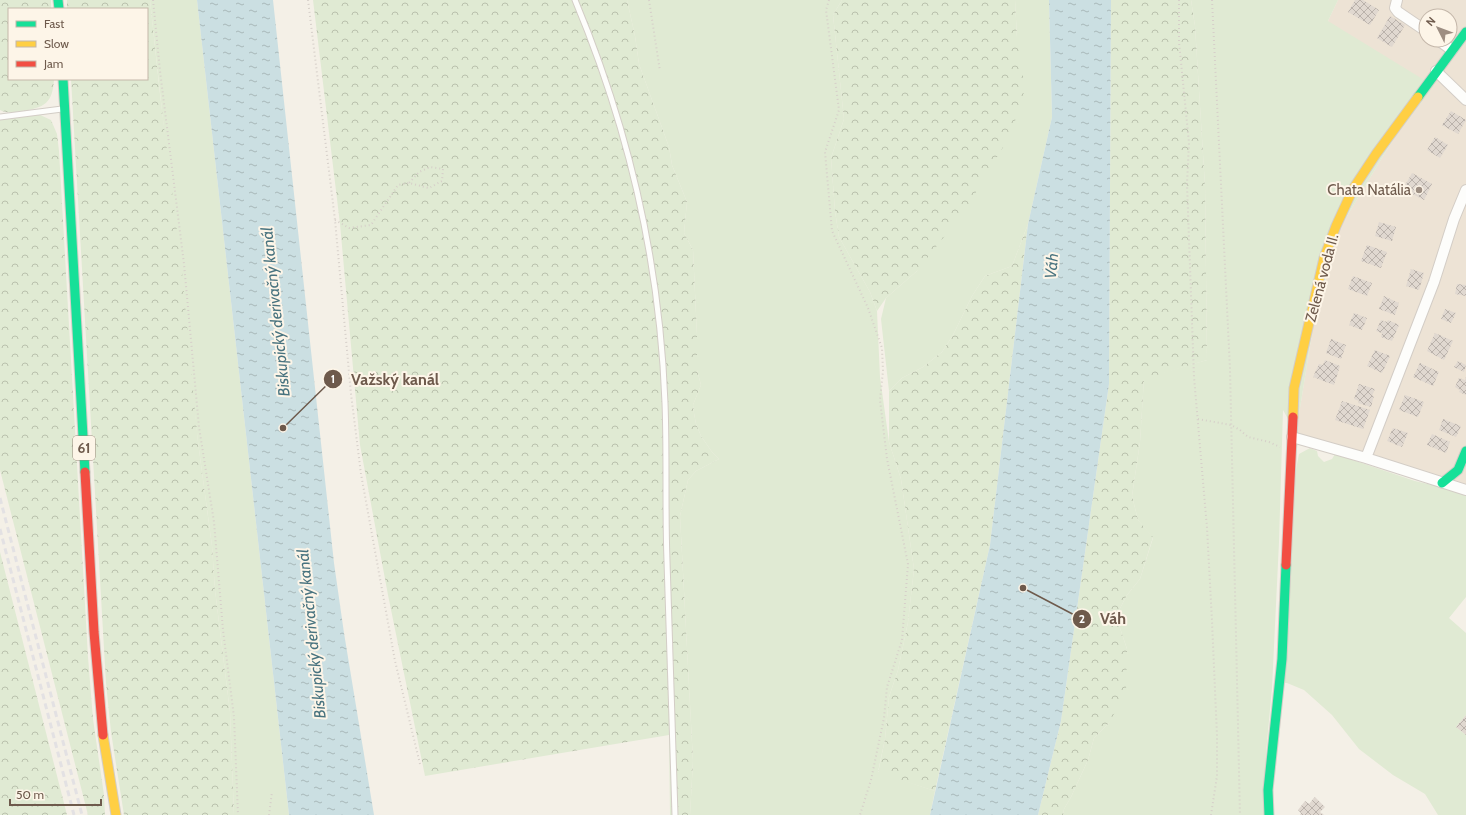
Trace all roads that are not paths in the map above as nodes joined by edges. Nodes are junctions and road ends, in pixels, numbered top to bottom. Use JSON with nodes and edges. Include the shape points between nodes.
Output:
{"nodes":[{"id":1,"x":575,"y":0,"type":"edge"},
{"id":2,"x":1397,"y":0,"type":"edge"},
{"id":3,"x":1418,"y":26,"type":"edge"},
{"id":4,"x":1466,"y":32,"type":"edge"},
{"id":5,"x":1449,"y":48,"type":"edge"},
{"id":6,"x":1452,"y":50,"type":"junction"},
{"id":7,"x":1436,"y":71,"type":"junction"},
{"id":8,"x":63,"y":80,"type":"edge"},
{"id":9,"x":1466,"y":100,"type":"edge"},
{"id":10,"x":65,"y":108,"type":"junction"},
{"id":11,"x":0,"y":117,"type":"edge"},
{"id":12,"x":1466,"y":190,"type":"edge"},
{"id":13,"x":1292,"y":437,"type":"junction"},
{"id":14,"x":1466,"y":452,"type":"edge"},
{"id":15,"x":1366,"y":458,"type":"junction"},
{"id":16,"x":1458,"y":470,"type":"junction"},
{"id":17,"x":1442,"y":483,"type":"junction"},
{"id":18,"x":1465,"y":489,"type":"edge"},
{"id":19,"x":116,"y":815,"type":"edge"},
{"id":20,"x":675,"y":815,"type":"edge"},
{"id":21,"x":1269,"y":815,"type":"edge"}],
"edges":[{"from":1,"to":20,"type":"lane","via":[[600,65],[627,150],[651,258],[658,314],[665,404]]},
{"from":2,"to":3,"type":"street","via":[[1395,8],[1398,12]]},
{"from":4,"to":6,"type":"street","name":"Zelená voda II."},
{"from":5,"to":6,"type":"street"},
{"from":6,"to":7,"type":"street","name":"Zelená voda II."},
{"from":7,"to":9,"type":"street"},
{"from":7,"to":13,"type":"street","name":"Zelená voda II.","via":[[1353,189],[1336,226],[1324,258],[1294,388]]},
{"from":8,"to":10,"type":"street","number":"61"},
{"from":10,"to":11,"type":"lane"},
{"from":10,"to":19,"type":"street","number":"61","via":[[95,646],[104,748]]},
{"from":12,"to":15,"type":"street","via":[[1434,282]]},
{"from":13,"to":15,"type":"street"},
{"from":13,"to":21,"type":"street","name":"Zelená voda II.","via":[[1282,659],[1268,790]]},
{"from":14,"to":16,"type":"street"},
{"from":15,"to":17,"type":"street"},
{"from":16,"to":17,"type":"street"},
{"from":16,"to":18,"type":"street"},
{"from":17,"to":18,"type":"street"}]}
